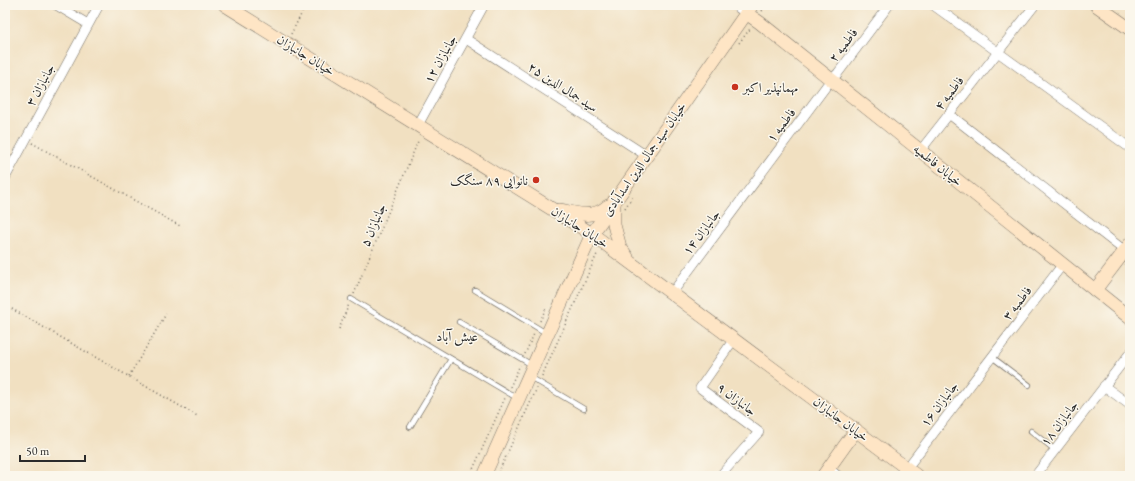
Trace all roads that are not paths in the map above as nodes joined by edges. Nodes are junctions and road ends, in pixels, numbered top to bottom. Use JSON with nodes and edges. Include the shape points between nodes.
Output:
{"nodes":[{"id":1,"x":56,"y":5,"type":"edge"},
{"id":2,"x":99,"y":5,"type":"edge"},
{"id":3,"x":225,"y":5,"type":"edge"},
{"id":4,"x":484,"y":5,"type":"edge"},
{"id":5,"x":734,"y":5,"type":"edge"},
{"id":6,"x":933,"y":5,"type":"edge"},
{"id":7,"x":1035,"y":5,"type":"edge"},
{"id":8,"x":1096,"y":5,"type":"edge"},
{"id":9,"x":886,"y":6,"type":"edge"},
{"id":10,"x":749,"y":9,"type":"edge"},
{"id":11,"x":88,"y":24,"type":"junction"},
{"id":12,"x":1130,"y":29,"type":"edge"},
{"id":13,"x":466,"y":39,"type":"junction"},
{"id":14,"x":998,"y":52,"type":"junction"},
{"id":15,"x":831,"y":80,"type":"junction"},
{"id":16,"x":949,"y":114,"type":"junction"},
{"id":17,"x":421,"y":127,"type":"junction"},
{"id":18,"x":1130,"y":148,"type":"edge"},
{"id":19,"x":920,"y":151,"type":"junction"},
{"id":20,"x":647,"y":156,"type":"junction"},
{"id":21,"x":5,"y":178,"type":"edge"},
{"id":22,"x":751,"y":186,"type":"joint"},
{"id":23,"x":614,"y":201,"type":"junction"},
{"id":24,"x":551,"y":208,"type":"junction"},
{"id":25,"x":592,"y":234,"type":"junction"},
{"id":26,"x":1127,"y":248,"type":"edge"},
{"id":27,"x":629,"y":261,"type":"junction"},
{"id":28,"x":1063,"y":264,"type":"junction"},
{"id":29,"x":475,"y":290,"type":"dead end"},
{"id":30,"x":1095,"y":290,"type":"junction"},
{"id":31,"x":672,"y":293,"type":"junction"},
{"id":32,"x":351,"y":299,"type":"road end"},
{"id":33,"x":1130,"y":318,"type":"edge"},
{"id":34,"x":459,"y":322,"type":"dead end"},
{"id":35,"x":548,"y":334,"type":"junction"},
{"id":36,"x":734,"y":339,"type":"junction"},
{"id":37,"x":1130,"y":353,"type":"edge"},
{"id":38,"x":992,"y":357,"type":"junction"},
{"id":39,"x":451,"y":359,"type":"junction"},
{"id":40,"x":531,"y":371,"type":"junction"},
{"id":41,"x":1029,"y":384,"type":"dead end"},
{"id":42,"x":1104,"y":386,"type":"junction"},
{"id":43,"x":518,"y":399,"type":"junction"},
{"id":44,"x":1130,"y":405,"type":"edge"},
{"id":45,"x":584,"y":409,"type":"dead end"},
{"id":46,"x":410,"y":427,"type":"dead end"},
{"id":47,"x":856,"y":430,"type":"junction"},
{"id":48,"x":1031,"y":431,"type":"dead end"},
{"id":49,"x":1055,"y":450,"type":"junction"},
{"id":50,"x":903,"y":472,"type":"edge"},
{"id":51,"x":830,"y":473,"type":"edge"},
{"id":52,"x":484,"y":476,"type":"edge"},
{"id":53,"x":720,"y":476,"type":"edge"},
{"id":54,"x":917,"y":476,"type":"edge"},
{"id":55,"x":1035,"y":476,"type":"edge"}],
"edges":[{"from":1,"to":11,"type":"street"},
{"from":2,"to":11,"type":"street","name":"جانبازان ۳"},
{"from":3,"to":17,"type":"main road","name":"خیابان جانبازان"},
{"from":4,"to":13,"type":"street","name":"جانبازان ۱۲"},
{"from":5,"to":10,"type":"street"},
{"from":6,"to":14,"type":"street"},
{"from":7,"to":14,"type":"street","name":"فاطمیه ۴"},
{"from":8,"to":12,"type":"main road"},
{"from":9,"to":15,"type":"street","name":"فاطمیه ۲"},
{"from":10,"to":15,"type":"main road","name":"خیابان فاطمیه","via":[[759,22]]},
{"from":10,"to":20,"type":"main road","name":"خیابان سید جمال الدین اسدآبادی"},
{"from":11,"to":21,"type":"street","name":"جانبازان ۳"},
{"from":13,"to":17,"type":"street","name":"جانبازان ۱۲"},
{"from":13,"to":20,"type":"street","name":"سید جمال الدین ۲۵"},
{"from":14,"to":16,"type":"street","name":"فاطمیه ۴"},
{"from":14,"to":18,"type":"street"},
{"from":15,"to":19,"type":"main road","name":"خیابان فاطمیه"},
{"from":15,"to":22,"type":"street","name":"فاطمیه ۱"},
{"from":16,"to":19,"type":"street","name":"فاطمیه ۴"},
{"from":16,"to":26,"type":"street"},
{"from":17,"to":24,"type":"main road","name":"خیابان جانبازان"},
{"from":19,"to":28,"type":"main road","name":"خیابان فاطمیه"},
{"from":20,"to":23,"type":"main road","name":"خیابان سید جمال الدین اسدآبادی"},
{"from":22,"to":31,"type":"street","name":"جانبازان ۱۴"},
{"from":23,"to":24,"type":"main road","via":[[604,210],[590,215]]},
{"from":23,"to":25,"type":"main road","name":"خیابان سید جمال الدین اسدآبادی"},
{"from":23,"to":27,"type":"main road","via":[[614,224],[620,247]]},
{"from":24,"to":25,"type":"main road","name":"خیابان جانبازان"},
{"from":25,"to":27,"type":"main road","name":"خیابان جانبازان"},
{"from":25,"to":35,"type":"main road","name":"خیابان سید جمال الدین اسدآبادی"},
{"from":26,"to":30,"type":"main road"},
{"from":27,"to":31,"type":"main road","name":"خیابان جانبازان"},
{"from":28,"to":30,"type":"main road","name":"خیابان فاطمیه"},
{"from":28,"to":38,"type":"street","name":"فاطمیه ۳"},
{"from":29,"to":35,"type":"lane"},
{"from":30,"to":33,"type":"main road","name":"خیابان فاطمیه"},
{"from":31,"to":36,"type":"main road","name":"خیابان جانبازان"},
{"from":32,"to":39,"type":"lane"},
{"from":34,"to":40,"type":"lane"},
{"from":35,"to":40,"type":"main road","name":"خیابان سید جمال الدین اسدآبادی"},
{"from":36,"to":47,"type":"main road","name":"خیابان جانبازان"},
{"from":36,"to":53,"type":"street","name":"جانبازان ۹","via":[[700,388],[758,432]]},
{"from":37,"to":42,"type":"street","name":"جانبازان ۱۸"},
{"from":38,"to":41,"type":"lane"},
{"from":38,"to":50,"type":"street","name":"جانبازان ۱۶"},
{"from":39,"to":43,"type":"lane"},
{"from":39,"to":46,"type":"lane"},
{"from":40,"to":43,"type":"main road","name":"خیابان سید جمال الدین اسدآبادی"},
{"from":40,"to":45,"type":"lane"},
{"from":42,"to":44,"type":"street"},
{"from":42,"to":49,"type":"street","name":"جانبازان ۱۸"},
{"from":43,"to":52,"type":"main road","name":"خیابان سید جمال الدین اسدآبادی"},
{"from":47,"to":50,"type":"main road","name":"خیابان جانبازان"},
{"from":47,"to":51,"type":"main road"},
{"from":48,"to":49,"type":"lane"},
{"from":49,"to":55,"type":"street","name":"جانبازان ۱۸"},
{"from":50,"to":54,"type":"main road","name":"خیابان جانبازان"}]}
